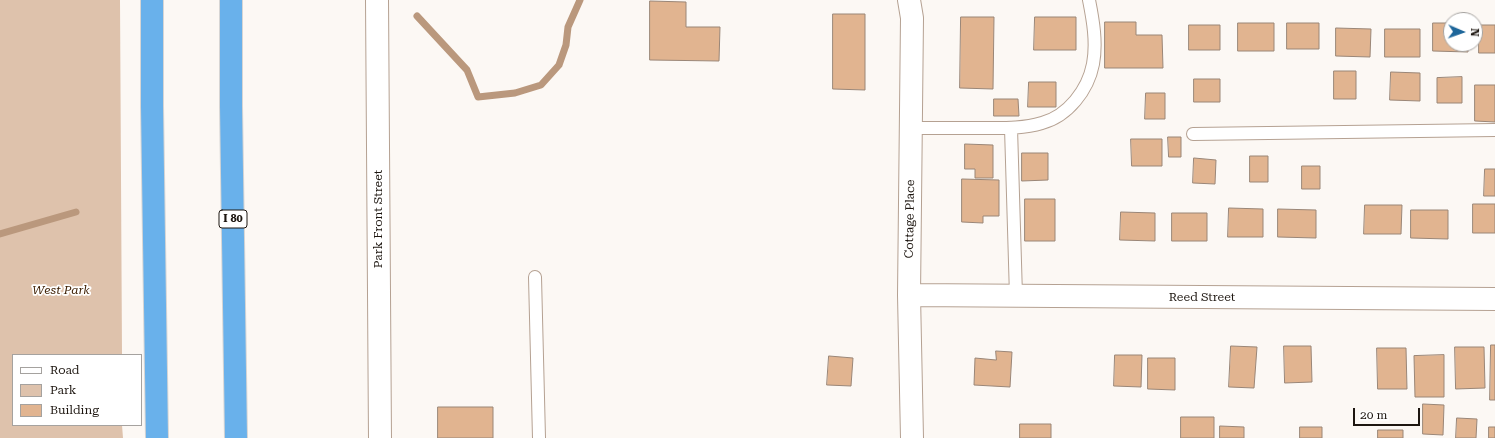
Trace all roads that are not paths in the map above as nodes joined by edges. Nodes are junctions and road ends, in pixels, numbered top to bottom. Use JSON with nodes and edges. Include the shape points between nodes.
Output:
{"nodes":[{"id":1,"x":152,"y":0,"type":"edge"},
{"id":2,"x":231,"y":0,"type":"edge"},
{"id":3,"x":377,"y":0,"type":"edge"},
{"id":4,"x":909,"y":0,"type":"edge"},
{"id":5,"x":1089,"y":0,"type":"edge"},
{"id":6,"x":911,"y":128,"type":"junction"},
{"id":7,"x":1012,"y":128,"type":"junction"},
{"id":8,"x":1495,"y":130,"type":"edge"},
{"id":9,"x":1193,"y":134,"type":"dead end"},
{"id":10,"x":535,"y":277,"type":"dead end"},
{"id":11,"x":909,"y":295,"type":"junction"},
{"id":12,"x":1016,"y":296,"type":"junction"},
{"id":13,"x":1495,"y":299,"type":"edge"},
{"id":14,"x":157,"y":438,"type":"edge"},
{"id":15,"x":236,"y":438,"type":"edge"},
{"id":16,"x":380,"y":438,"type":"edge"},
{"id":17,"x":539,"y":438,"type":"edge"},
{"id":18,"x":912,"y":438,"type":"edge"}],
"edges":[{"from":1,"to":14,"type":"highway"},
{"from":2,"to":15,"type":"highway","number":"I 80"},
{"from":3,"to":16,"type":"street","name":"Park Front Street"},
{"from":4,"to":6,"type":"street","name":"Cottage Place","via":[[912,18]]},
{"from":5,"to":7,"type":"lane","via":[[1093,26],[1093,64],[1080,94],[1070,107],[1051,119]]},
{"from":6,"to":7,"type":"lane"},
{"from":6,"to":11,"type":"street","name":"Cottage Place"},
{"from":7,"to":12,"type":"lane"},
{"from":8,"to":9,"type":"lane"},
{"from":10,"to":17,"type":"lane"},
{"from":11,"to":12,"type":"street","name":"Reed Street"},
{"from":11,"to":18,"type":"street","name":"Cottage Place"},
{"from":12,"to":13,"type":"street","name":"Reed Street"}]}
